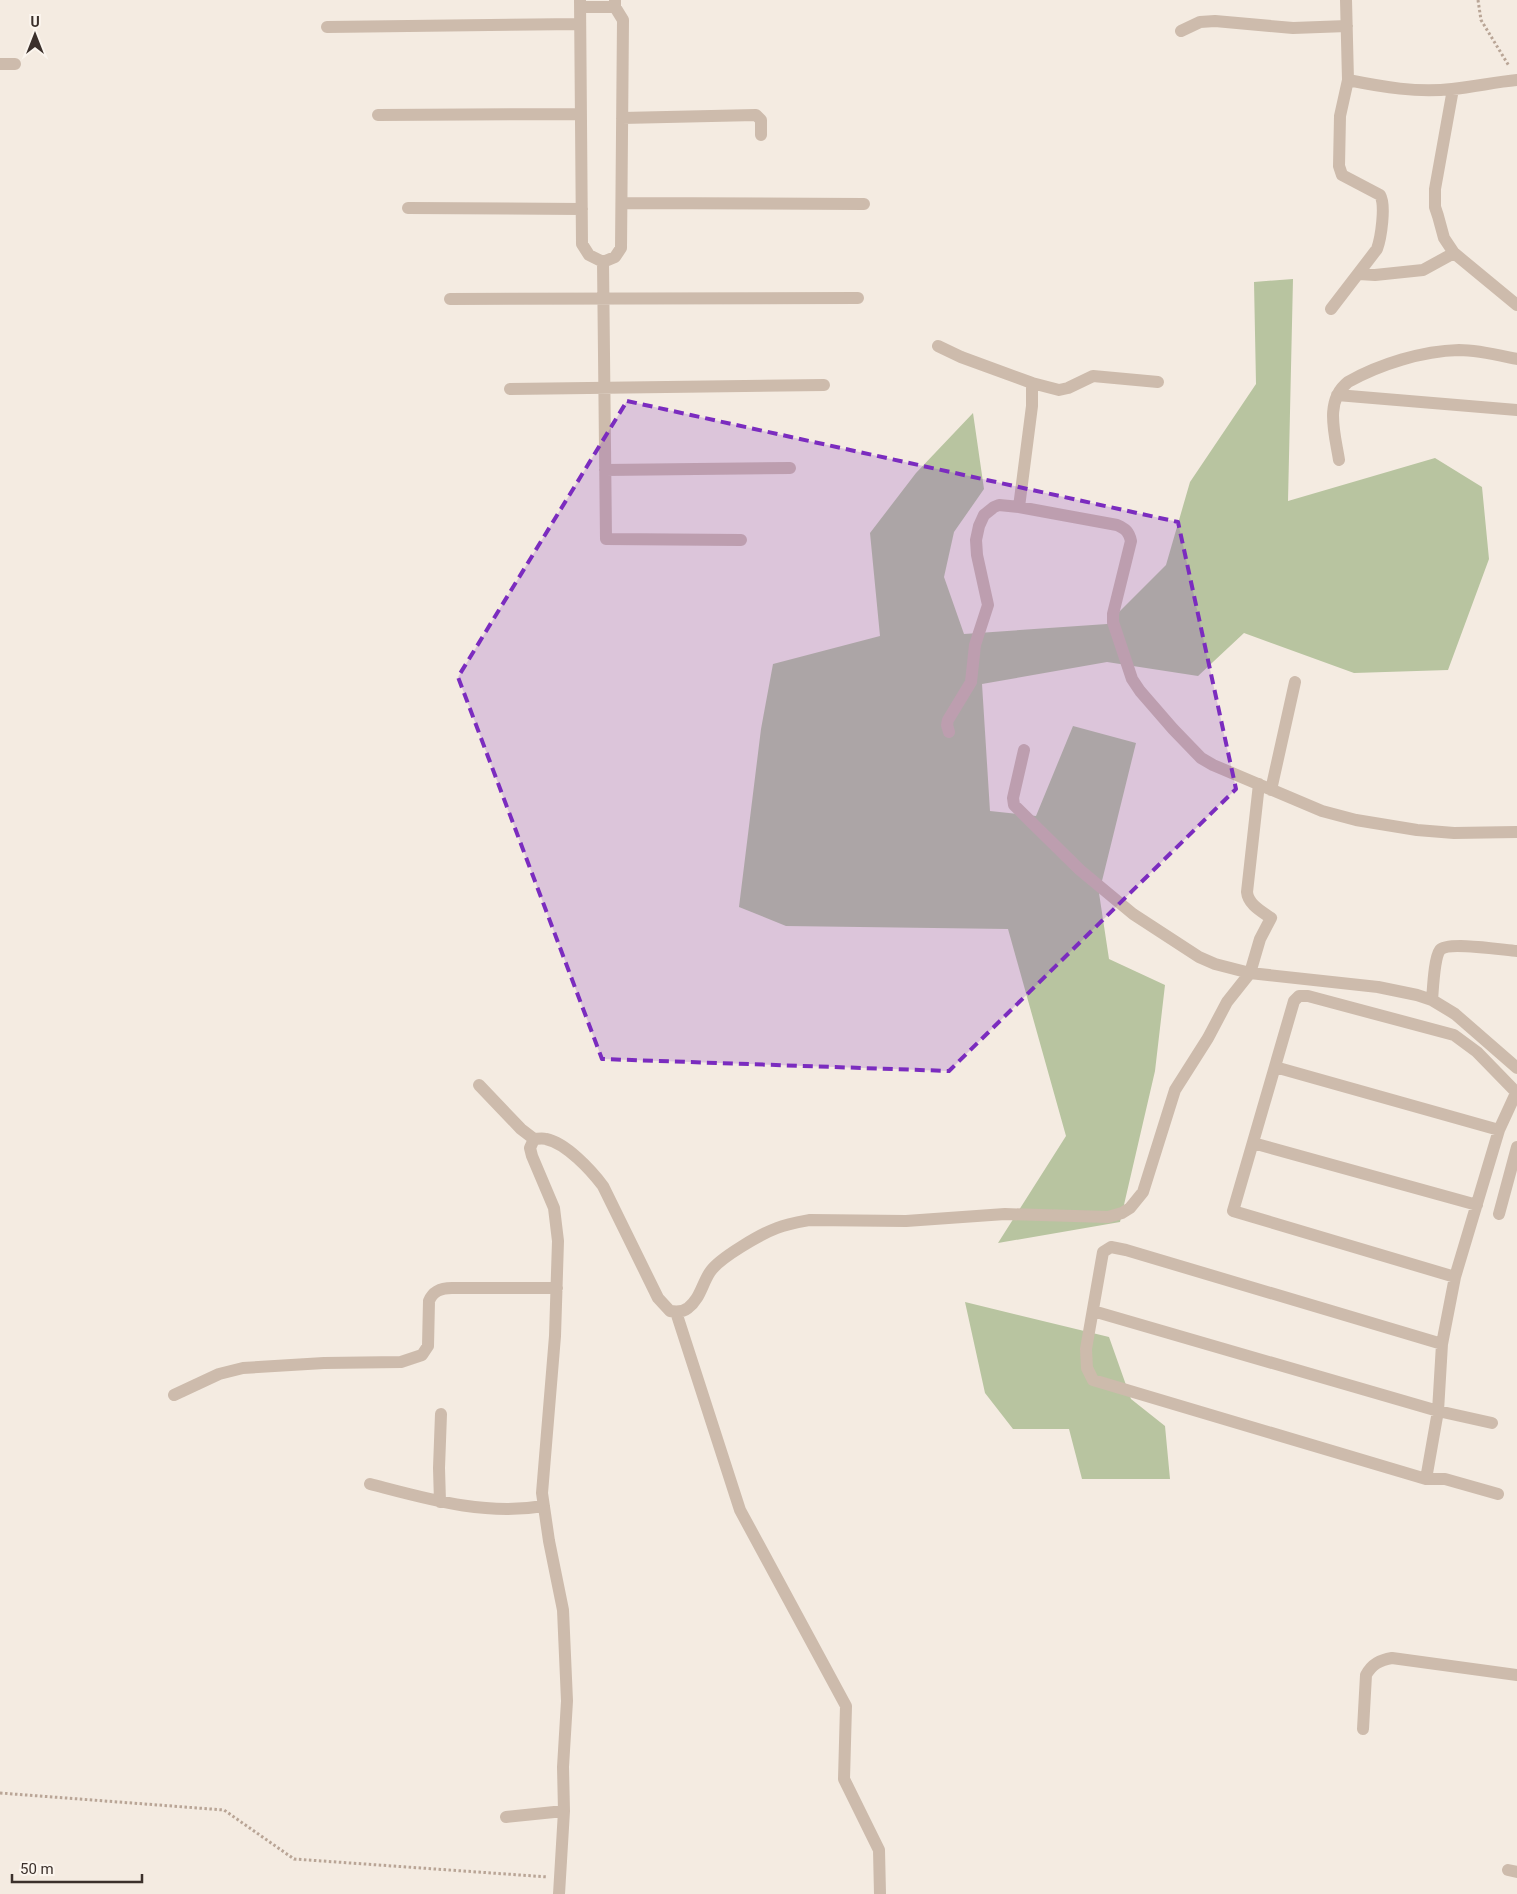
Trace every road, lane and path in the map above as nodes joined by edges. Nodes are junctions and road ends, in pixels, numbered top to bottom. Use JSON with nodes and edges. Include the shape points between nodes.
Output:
{"nodes":[{"id":1,"x":1346,"y":0,"type":"edge"},
{"id":2,"x":1478,"y":0,"type":"edge"},
{"id":3,"x":580,"y":3,"type":"edge"},
{"id":4,"x":615,"y":3,"type":"edge"},
{"id":5,"x":580,"y":24,"type":"junction"},
{"id":6,"x":1347,"y":26,"type":"junction"},
{"id":7,"x":327,"y":27,"type":"dead end"},
{"id":8,"x":1181,"y":31,"type":"dead end"},
{"id":9,"x":0,"y":64,"type":"edge"},
{"id":10,"x":15,"y":64,"type":"dead end"},
{"id":11,"x":1348,"y":80,"type":"junction"},
{"id":12,"x":1517,"y":80,"type":"edge"},
{"id":13,"x":1452,"y":89,"type":"junction"},
{"id":14,"x":581,"y":114,"type":"junction"},
{"id":15,"x":378,"y":115,"type":"dead end"},
{"id":16,"x":622,"y":118,"type":"junction"},
{"id":17,"x":761,"y":135,"type":"dead end"},
{"id":18,"x":622,"y":203,"type":"junction"},
{"id":19,"x":864,"y":204,"type":"dead end"},
{"id":20,"x":408,"y":208,"type":"dead end"},
{"id":21,"x":582,"y":208,"type":"junction"},
{"id":22,"x":1454,"y":253,"type":"junction"},
{"id":23,"x":603,"y":262,"type":"junction"},
{"id":24,"x":1359,"y":274,"type":"junction"},
{"id":25,"x":603,"y":298,"type":"junction"},
{"id":26,"x":858,"y":298,"type":"dead end"},
{"id":27,"x":450,"y":299,"type":"dead end"},
{"id":28,"x":1517,"y":305,"type":"edge"},
{"id":29,"x":1331,"y":309,"type":"dead end"},
{"id":30,"x":938,"y":346,"type":"dead end"},
{"id":31,"x":1517,"y":358,"type":"edge"},
{"id":32,"x":1158,"y":382,"type":"dead end"},
{"id":33,"x":1032,"y":383,"type":"junction"},
{"id":34,"x":824,"y":385,"type":"dead end"},
{"id":35,"x":604,"y":388,"type":"junction"},
{"id":36,"x":510,"y":389,"type":"dead end"},
{"id":37,"x":1337,"y":395,"type":"junction"},
{"id":38,"x":1517,"y":410,"type":"edge"},
{"id":39,"x":1339,"y":460,"type":"dead end"},
{"id":40,"x":790,"y":468,"type":"dead end"},
{"id":41,"x":605,"y":470,"type":"junction"},
{"id":42,"x":1019,"y":506,"type":"junction"},
{"id":43,"x":742,"y":540,"type":"dead end"},
{"id":44,"x":1295,"y":682,"type":"dead end"},
{"id":45,"x":949,"y":732,"type":"dead end"},
{"id":46,"x":1024,"y":750,"type":"dead end"},
{"id":47,"x":1265,"y":787,"type":"junction"},
{"id":48,"x":1517,"y":832,"type":"edge"},
{"id":49,"x":1517,"y":951,"type":"edge"},
{"id":50,"x":1250,"y":973,"type":"junction"},
{"id":51,"x":1432,"y":1000,"type":"junction"},
{"id":52,"x":1275,"y":1067,"type":"junction"},
{"id":53,"x":1517,"y":1068,"type":"edge"},
{"id":54,"x":479,"y":1085,"type":"dead end"},
{"id":55,"x":1517,"y":1093,"type":"edge"},
{"id":56,"x":1499,"y":1130,"type":"junction"},
{"id":57,"x":534,"y":1139,"type":"junction"},
{"id":58,"x":1253,"y":1143,"type":"junction"},
{"id":59,"x":1517,"y":1147,"type":"edge"},
{"id":60,"x":1477,"y":1205,"type":"junction"},
{"id":61,"x":1499,"y":1214,"type":"dead end"},
{"id":62,"x":1455,"y":1277,"type":"junction"},
{"id":63,"x":557,"y":1288,"type":"junction"},
{"id":64,"x":1093,"y":1311,"type":"junction"},
{"id":65,"x":676,"y":1312,"type":"junction"},
{"id":66,"x":1442,"y":1344,"type":"junction"},
{"id":67,"x":174,"y":1395,"type":"dead end"},
{"id":68,"x":1438,"y":1411,"type":"junction"},
{"id":69,"x":441,"y":1414,"type":"dead end"},
{"id":70,"x":1492,"y":1423,"type":"dead end"},
{"id":71,"x":1426,"y":1479,"type":"junction"},
{"id":72,"x":370,"y":1484,"type":"dead end"},
{"id":73,"x":1498,"y":1494,"type":"dead end"},
{"id":74,"x":440,"y":1502,"type":"junction"},
{"id":75,"x":544,"y":1506,"type":"junction"},
{"id":76,"x":1517,"y":1675,"type":"edge"},
{"id":77,"x":1363,"y":1729,"type":"dead end"},
{"id":78,"x":0,"y":1793,"type":"edge"},
{"id":79,"x":564,"y":1811,"type":"junction"},
{"id":80,"x":506,"y":1816,"type":"dead end"},
{"id":81,"x":560,"y":1878,"type":"junction"},
{"id":82,"x":559,"y":1894,"type":"edge"},
{"id":83,"x":880,"y":1894,"type":"edge"}],
"edges":[{"from":1,"to":6,"type":"street"},
{"from":2,"to":12,"type":"path","via":[[1481,20]]},
{"from":3,"to":4,"type":"street"},
{"from":3,"to":5,"type":"street"},
{"from":4,"to":16,"type":"street","via":[[623,20]]},
{"from":5,"to":7,"type":"street"},
{"from":5,"to":14,"type":"street"},
{"from":6,"to":8,"type":"street","via":[[1293,28],[1215,21],[1200,22]]},
{"from":6,"to":11,"type":"street"},
{"from":9,"to":10,"type":"street"},
{"from":11,"to":13,"type":"street","via":[[1393,89]]},
{"from":11,"to":24,"type":"street","via":[[1340,116],[1339,166],[1342,175],[1380,195],[1383,201],[1378,249]]},
{"from":12,"to":13,"type":"street"},
{"from":13,"to":22,"type":"street","via":[[1435,207],[1444,238]]},
{"from":14,"to":15,"type":"street"},
{"from":14,"to":21,"type":"street"},
{"from":16,"to":17,"type":"street","via":[[756,115],[761,120]]},
{"from":16,"to":18,"type":"street"},
{"from":18,"to":19,"type":"street"},
{"from":18,"to":23,"type":"street","via":[[621,248],[615,257]]},
{"from":20,"to":21,"type":"street"},
{"from":21,"to":23,"type":"street","via":[[582,244],[589,255]]},
{"from":22,"to":24,"type":"street","via":[[1423,270]]},
{"from":22,"to":28,"type":"street"},
{"from":23,"to":25,"type":"street"},
{"from":24,"to":29,"type":"street"},
{"from":25,"to":26,"type":"street"},
{"from":25,"to":27,"type":"street"},
{"from":25,"to":35,"type":"street"},
{"from":30,"to":33,"type":"street"},
{"from":31,"to":37,"type":"street","via":[[1461,350],[1405,359],[1354,378],[1342,386]]},
{"from":32,"to":33,"type":"street","via":[[1093,376],[1059,390]]},
{"from":33,"to":42,"type":"street"},
{"from":34,"to":35,"type":"street"},
{"from":35,"to":36,"type":"street"},
{"from":35,"to":41,"type":"street"},
{"from":37,"to":38,"type":"street"},
{"from":37,"to":39,"type":"street","via":[[1332,411]]},
{"from":40,"to":41,"type":"street"},
{"from":41,"to":43,"type":"street","via":[[606,539]]},
{"from":42,"to":45,"type":"street","via":[[994,507],[984,515],[979,526],[977,555],[988,605],[975,645],[973,676],[948,720]]},
{"from":42,"to":47,"type":"street","via":[[1125,529],[1131,541],[1113,618],[1132,679],[1172,730],[1201,758]]},
{"from":44,"to":47,"type":"street"},
{"from":46,"to":50,"type":"street","via":[[1013,798],[1021,813],[1080,870],[1133,914],[1199,957]]},
{"from":47,"to":48,"type":"street","via":[[1330,813],[1381,825],[1454,833]]},
{"from":47,"to":50,"type":"street","via":[[1246,892],[1252,904],[1271,918],[1260,939]]},
{"from":49,"to":51,"type":"street","via":[[1463,946],[1441,949],[1437,957]]},
{"from":50,"to":51,"type":"street","via":[[1378,987]]},
{"from":50,"to":65,"type":"street","via":[[1227,1002],[1175,1090],[1143,1192],[1122,1213],[1108,1217],[1005,1214],[906,1221],[795,1222],[776,1228],[728,1256],[710,1272],[701,1292],[688,1308]]},
{"from":51,"to":53,"type":"street","via":[[1455,1014]]},
{"from":52,"to":55,"type":"street","via":[[1294,1001],[1300,996],[1308,996],[1454,1035],[1477,1052]]},
{"from":52,"to":56,"type":"street"},
{"from":52,"to":58,"type":"street"},
{"from":54,"to":57,"type":"street"},
{"from":55,"to":56,"type":"street"},
{"from":56,"to":60,"type":"street"},
{"from":57,"to":63,"type":"street","via":[[530,1148],[532,1156],[554,1208],[558,1241]]},
{"from":57,"to":65,"type":"street","via":[[545,1138],[567,1150],[603,1186],[658,1298],[670,1311]]},
{"from":58,"to":60,"type":"street"},
{"from":58,"to":62,"type":"street","via":[[1233,1211]]},
{"from":59,"to":61,"type":"street"},
{"from":60,"to":62,"type":"street"},
{"from":62,"to":66,"type":"street"},
{"from":63,"to":67,"type":"street","via":[[438,1290],[429,1301],[428,1346],[426,1352],[416,1358],[374,1364],[324,1363],[242,1368],[219,1374]]},
{"from":63,"to":75,"type":"street","via":[[542,1483]]},
{"from":64,"to":66,"type":"street","via":[[1103,1252],[1111,1247]]},
{"from":64,"to":68,"type":"street"},
{"from":64,"to":71,"type":"street","via":[[1086,1368],[1093,1380]]},
{"from":65,"to":83,"type":"street","via":[[740,1510],[846,1706],[844,1779],[879,1850]]},
{"from":66,"to":68,"type":"street"},
{"from":68,"to":70,"type":"street"},
{"from":68,"to":71,"type":"street"},
{"from":69,"to":74,"type":"street"},
{"from":71,"to":73,"type":"street","via":[[1445,1479]]},
{"from":72,"to":74,"type":"street"},
{"from":74,"to":75,"type":"street","via":[[501,1510]]},
{"from":75,"to":79,"type":"street","via":[[563,1610],[567,1701]]},
{"from":76,"to":77,"type":"street","via":[[1392,1658],[1383,1660],[1366,1675]]},
{"from":78,"to":81,"type":"path","via":[[224,1810],[294,1859]]},
{"from":79,"to":80,"type":"street"},
{"from":79,"to":81,"type":"street"},
{"from":81,"to":82,"type":"street"}]}
